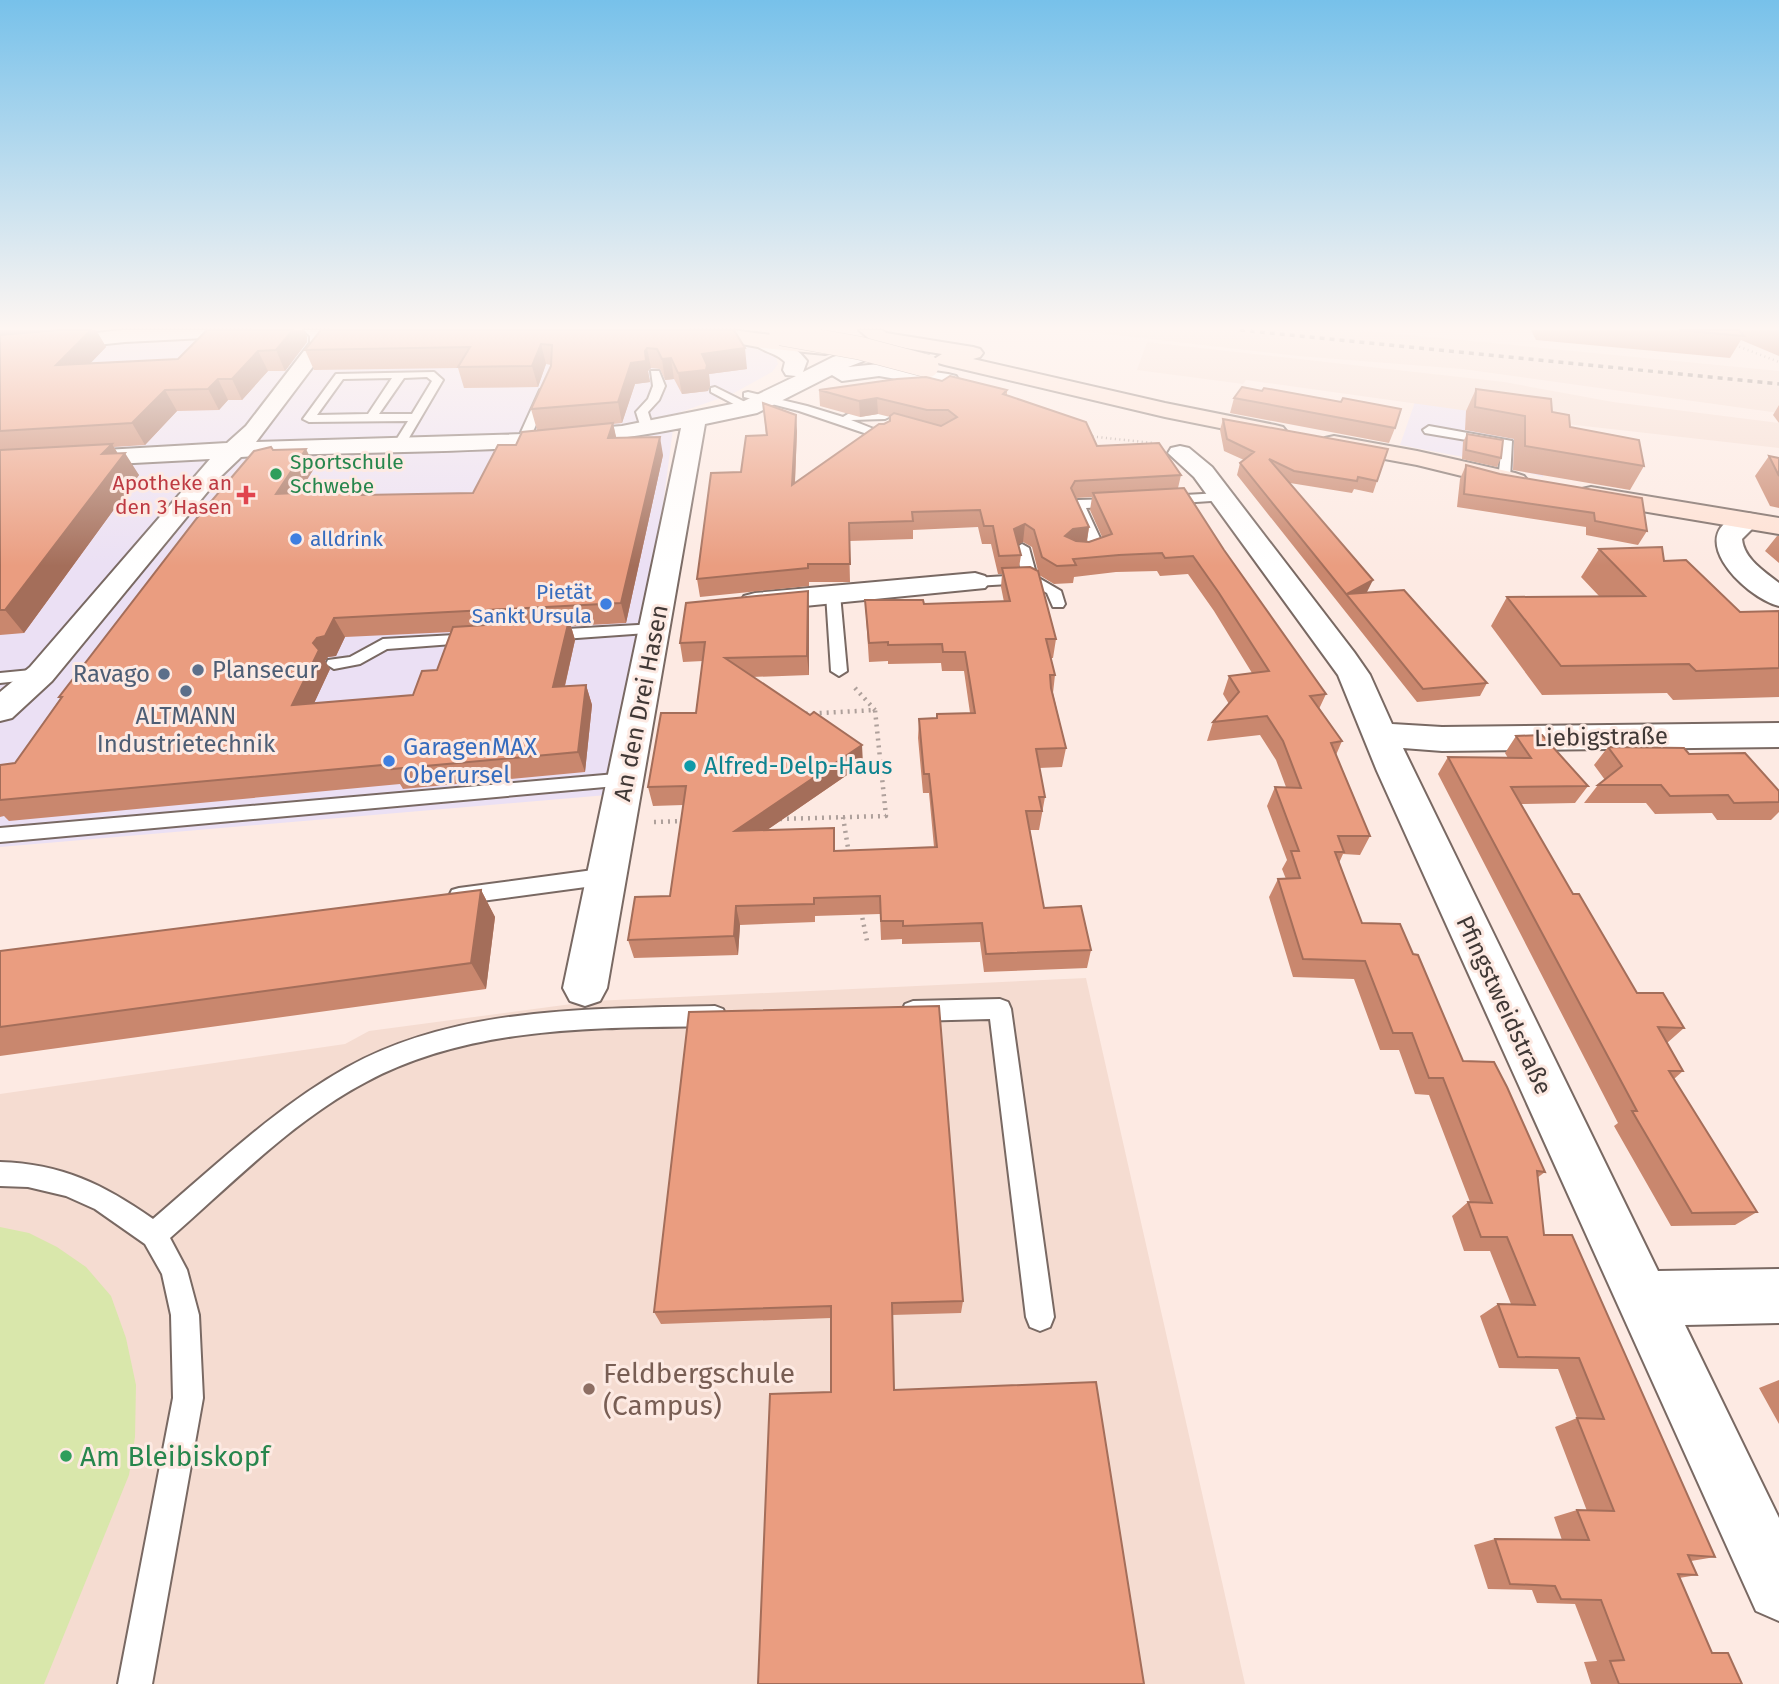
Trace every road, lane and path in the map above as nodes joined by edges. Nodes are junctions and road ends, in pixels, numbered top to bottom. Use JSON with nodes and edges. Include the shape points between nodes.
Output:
{"nodes":[{"id":1,"x":271,"y":409,"type":"edge"},
{"id":2,"x":317,"y":409,"type":"edge"},
{"id":3,"x":377,"y":409,"type":"edge"},
{"id":4,"x":420,"y":409,"type":"edge"},
{"id":5,"x":536,"y":409,"type":"edge"},
{"id":6,"x":645,"y":409,"type":"edge"},
{"id":7,"x":718,"y":409,"type":"edge"},
{"id":8,"x":805,"y":409,"type":"edge"},
{"id":9,"x":813,"y":409,"type":"edge"},
{"id":10,"x":1131,"y":409,"type":"edge"},
{"id":11,"x":1153,"y":409,"type":"edge"},
{"id":12,"x":1187,"y":409,"type":"edge"},
{"id":13,"x":415,"y":417,"type":"junction"},
{"id":14,"x":371,"y":418,"type":"junction"},
{"id":15,"x":693,"y":418,"type":"junction"},
{"id":16,"x":1214,"y":420,"type":"junction"},
{"id":17,"x":849,"y":423,"type":"junction"},
{"id":18,"x":1125,"y":424,"type":"dead end"},
{"id":19,"x":647,"y":428,"type":"junction"},
{"id":20,"x":1429,"y":430,"type":"dead end"},
{"id":21,"x":883,"y":435,"type":"edge"},
{"id":22,"x":1079,"y":435,"type":"edge"},
{"id":23,"x":523,"y":441,"type":"junction"},
{"id":24,"x":1301,"y":444,"type":"junction"},
{"id":25,"x":399,"y":445,"type":"junction"},
{"id":26,"x":233,"y":450,"type":"junction"},
{"id":27,"x":1180,"y":453,"type":"joint"},
{"id":28,"x":0,"y":463,"type":"edge"},
{"id":29,"x":1499,"y":478,"type":"junction"},
{"id":30,"x":1221,"y":497,"type":"junction"},
{"id":31,"x":1154,"y":500,"type":"edge"},
{"id":32,"x":1129,"y":502,"type":"edge"},
{"id":33,"x":1779,"y":526,"type":"edge"},
{"id":34,"x":1737,"y":529,"type":"junction"},
{"id":35,"x":1022,"y":548,"type":"edge"},
{"id":36,"x":1072,"y":552,"type":"edge"},
{"id":37,"x":1030,"y":579,"type":"junction"},
{"id":38,"x":975,"y":582,"type":"joint"},
{"id":39,"x":832,"y":594,"type":"junction"},
{"id":40,"x":1779,"y":597,"type":"edge"},
{"id":41,"x":1058,"y":604,"type":"dead end"},
{"id":42,"x":732,"y":605,"type":"edge"},
{"id":43,"x":666,"y":617,"type":"junction"},
{"id":44,"x":533,"y":636,"type":"edge"},
{"id":45,"x":492,"y":638,"type":"edge"},
{"id":46,"x":334,"y":664,"type":"dead end"},
{"id":47,"x":839,"y":670,"type":"joint"},
{"id":48,"x":41,"y":674,"type":"junction"},
{"id":49,"x":0,"y":678,"type":"edge"},
{"id":50,"x":0,"y":710,"type":"edge"},
{"id":51,"x":875,"y":710,"type":"junction"},
{"id":52,"x":791,"y":714,"type":"edge"},
{"id":53,"x":1380,"y":735,"type":"junction"},
{"id":54,"x":1779,"y":735,"type":"edge"},
{"id":55,"x":627,"y":779,"type":"junction"},
{"id":56,"x":843,"y":817,"type":"junction"},
{"id":57,"x":776,"y":819,"type":"edge"},
{"id":58,"x":697,"y":821,"type":"edge"},
{"id":59,"x":618,"y":823,"type":"junction"},
{"id":60,"x":0,"y":835,"type":"edge"},
{"id":61,"x":852,"y":867,"type":"edge"},
{"id":62,"x":608,"y":876,"type":"junction"},
{"id":63,"x":443,"y":898,"type":"edge"},
{"id":64,"x":860,"y":904,"type":"edge"},
{"id":65,"x":867,"y":940,"type":"dead end"},
{"id":66,"x":585,"y":988,"type":"dead end"},
{"id":67,"x":890,"y":1012,"type":"edge"},
{"id":68,"x":738,"y":1016,"type":"edge"},
{"id":69,"x":0,"y":1174,"type":"edge"},
{"id":70,"x":154,"y":1235,"type":"junction"},
{"id":71,"x":1779,"y":1297,"type":"edge"},
{"id":72,"x":1642,"y":1298,"type":"junction"},
{"id":73,"x":1040,"y":1317,"type":"dead end"},
{"id":74,"x":1779,"y":1588,"type":"edge"},
{"id":75,"x":135,"y":1684,"type":"edge"}],
"edges":[{"from":1,"to":26,"type":"street"},
{"from":2,"to":14,"type":"lane","via":[[309,419]]},
{"from":3,"to":14,"type":"lane"},
{"from":4,"to":13,"type":"lane"},
{"from":5,"to":23,"type":"lane"},
{"from":6,"to":19,"type":"lane"},
{"from":7,"to":15,"type":"street"},
{"from":8,"to":17,"type":"lane"},
{"from":9,"to":17,"type":"lane","via":[[889,419]]},
{"from":10,"to":24,"type":"main road"},
{"from":11,"to":16,"type":"main road"},
{"from":12,"to":16,"type":"main road"},
{"from":13,"to":14,"type":"lane"},
{"from":13,"to":25,"type":"lane"},
{"from":15,"to":19,"type":"street"},
{"from":15,"to":43,"type":"street","name":"An den Drei Hasen"},
{"from":16,"to":24,"type":"main road"},
{"from":17,"to":21,"type":"lane"},
{"from":18,"to":24,"type":"main road"},
{"from":19,"to":23,"type":"street"},
{"from":20,"to":29,"type":"lane","via":[[1508,444]]},
{"from":22,"to":27,"type":"path","via":[[1152,443]]},
{"from":23,"to":25,"type":"street"},
{"from":24,"to":29,"type":"main road","via":[[1415,470]]},
{"from":25,"to":26,"type":"street"},
{"from":26,"to":28,"type":"street"},
{"from":26,"to":48,"type":"street"},
{"from":27,"to":30,"type":"street","name":"Pfingstweidstraße","via":[[1203,471]]},
{"from":29,"to":34,"type":"main road"},
{"from":30,"to":31,"type":"lane"},
{"from":30,"to":53,"type":"street","name":"Pfingstweidstraße","via":[[1343,659]]},
{"from":32,"to":36,"type":"lane","via":[[1078,505],[1099,551]]},
{"from":33,"to":34,"type":"main road"},
{"from":34,"to":40,"type":"street","via":[[1727,545],[1733,556]]},
{"from":35,"to":37,"type":"lane"},
{"from":37,"to":38,"type":"lane"},
{"from":37,"to":41,"type":"lane","via":[[1054,591]]},
{"from":38,"to":39,"type":"street"},
{"from":39,"to":42,"type":"street"},
{"from":39,"to":47,"type":"lane"},
{"from":43,"to":44,"type":"lane"},
{"from":43,"to":55,"type":"street","name":"An den Drei Hasen"},
{"from":45,"to":46,"type":"lane","via":[[383,644],[354,661]]},
{"from":47,"to":51,"type":"path"},
{"from":48,"to":49,"type":"lane"},
{"from":48,"to":50,"type":"street"},
{"from":51,"to":52,"type":"path"},
{"from":51,"to":56,"type":"path","via":[[886,816]]},
{"from":53,"to":54,"type":"street","name":"Liebigstraße"},
{"from":53,"to":72,"type":"street","name":"Pfingstweidstraße"},
{"from":55,"to":59,"type":"street","name":"An den Drei Hasen"},
{"from":55,"to":60,"type":"lane"},
{"from":56,"to":57,"type":"path"},
{"from":56,"to":61,"type":"path"},
{"from":58,"to":59,"type":"path"},
{"from":59,"to":62,"type":"street","name":"An den Drei Hasen"},
{"from":62,"to":63,"type":"lane"},
{"from":62,"to":66,"type":"street","name":"An den Drei Hasen"},
{"from":64,"to":65,"type":"path"},
{"from":67,"to":73,"type":"lane","via":[[1000,1009]]},
{"from":68,"to":70,"type":"lane","via":[[519,1026],[442,1040],[385,1060],[334,1088]]},
{"from":69,"to":70,"type":"lane","via":[[68,1184],[104,1200]]},
{"from":70,"to":75,"type":"lane","via":[[174,1270],[186,1315],[188,1398]]},
{"from":71,"to":72,"type":"street"},
{"from":72,"to":74,"type":"street","name":"Pfingstweidstraße"}]}
